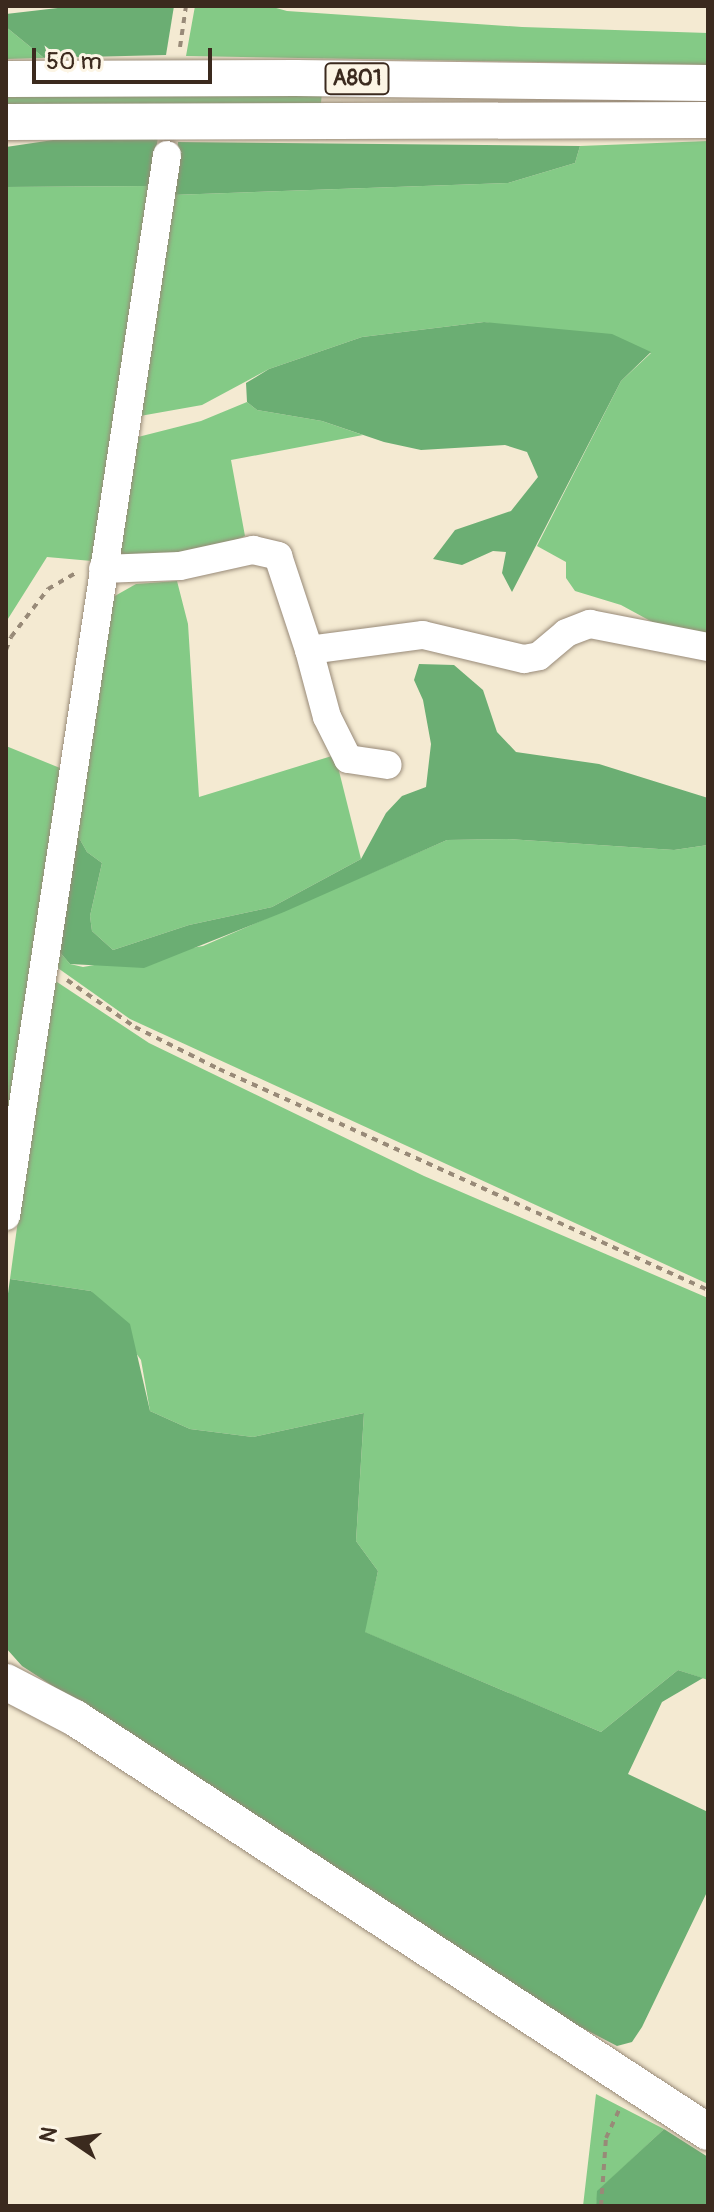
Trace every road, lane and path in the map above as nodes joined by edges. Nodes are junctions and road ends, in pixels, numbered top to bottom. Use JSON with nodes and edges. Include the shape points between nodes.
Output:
{"nodes":[{"id":1,"x":186,"y":6,"type":"edge"},
{"id":2,"x":180,"y":47,"type":"dead end"},
{"id":3,"x":6,"y":79,"type":"edge"},
{"id":4,"x":708,"y":83,"type":"edge"},
{"id":5,"x":708,"y":120,"type":"edge"},
{"id":6,"x":6,"y":122,"type":"edge"},
{"id":7,"x":167,"y":155,"type":"dead end"},
{"id":8,"x":103,"y":569,"type":"junction"},
{"id":9,"x":708,"y":647,"type":"edge"},
{"id":10,"x":6,"y":650,"type":"edge"},
{"id":11,"x":309,"y":650,"type":"junction"},
{"id":12,"x":388,"y":765,"type":"dead end"},
{"id":13,"x":43,"y":970,"type":"junction"},
{"id":14,"x":6,"y":1216,"type":"edge"},
{"id":15,"x":708,"y":1290,"type":"edge"},
{"id":16,"x":6,"y":1682,"type":"edge"},
{"id":17,"x":630,"y":2083,"type":"junction"},
{"id":18,"x":708,"y":2132,"type":"edge"},
{"id":19,"x":601,"y":2206,"type":"edge"}],
"edges":[{"from":1,"to":2,"type":"path"},
{"from":3,"to":4,"type":"main road","number":"A801"},
{"from":5,"to":6,"type":"main road","number":"A801"},
{"from":7,"to":8,"type":"lane"},
{"from":8,"to":10,"type":"path","via":[[79,571],[48,589]]},
{"from":8,"to":11,"type":"lane","via":[[180,566],[253,550],[278,556]]},
{"from":8,"to":13,"type":"lane"},
{"from":9,"to":11,"type":"lane","via":[[590,624],[566,633],[539,656],[524,659],[423,635]]},
{"from":11,"to":12,"type":"lane","via":[[327,717],[348,759]]},
{"from":13,"to":14,"type":"lane"},
{"from":13,"to":15,"type":"path","via":[[64,978],[135,1027],[219,1069]]},
{"from":16,"to":17,"type":"main road","via":[[75,1718]]},
{"from":17,"to":18,"type":"main road"},
{"from":17,"to":19,"type":"path","via":[[606,2138]]}]}
